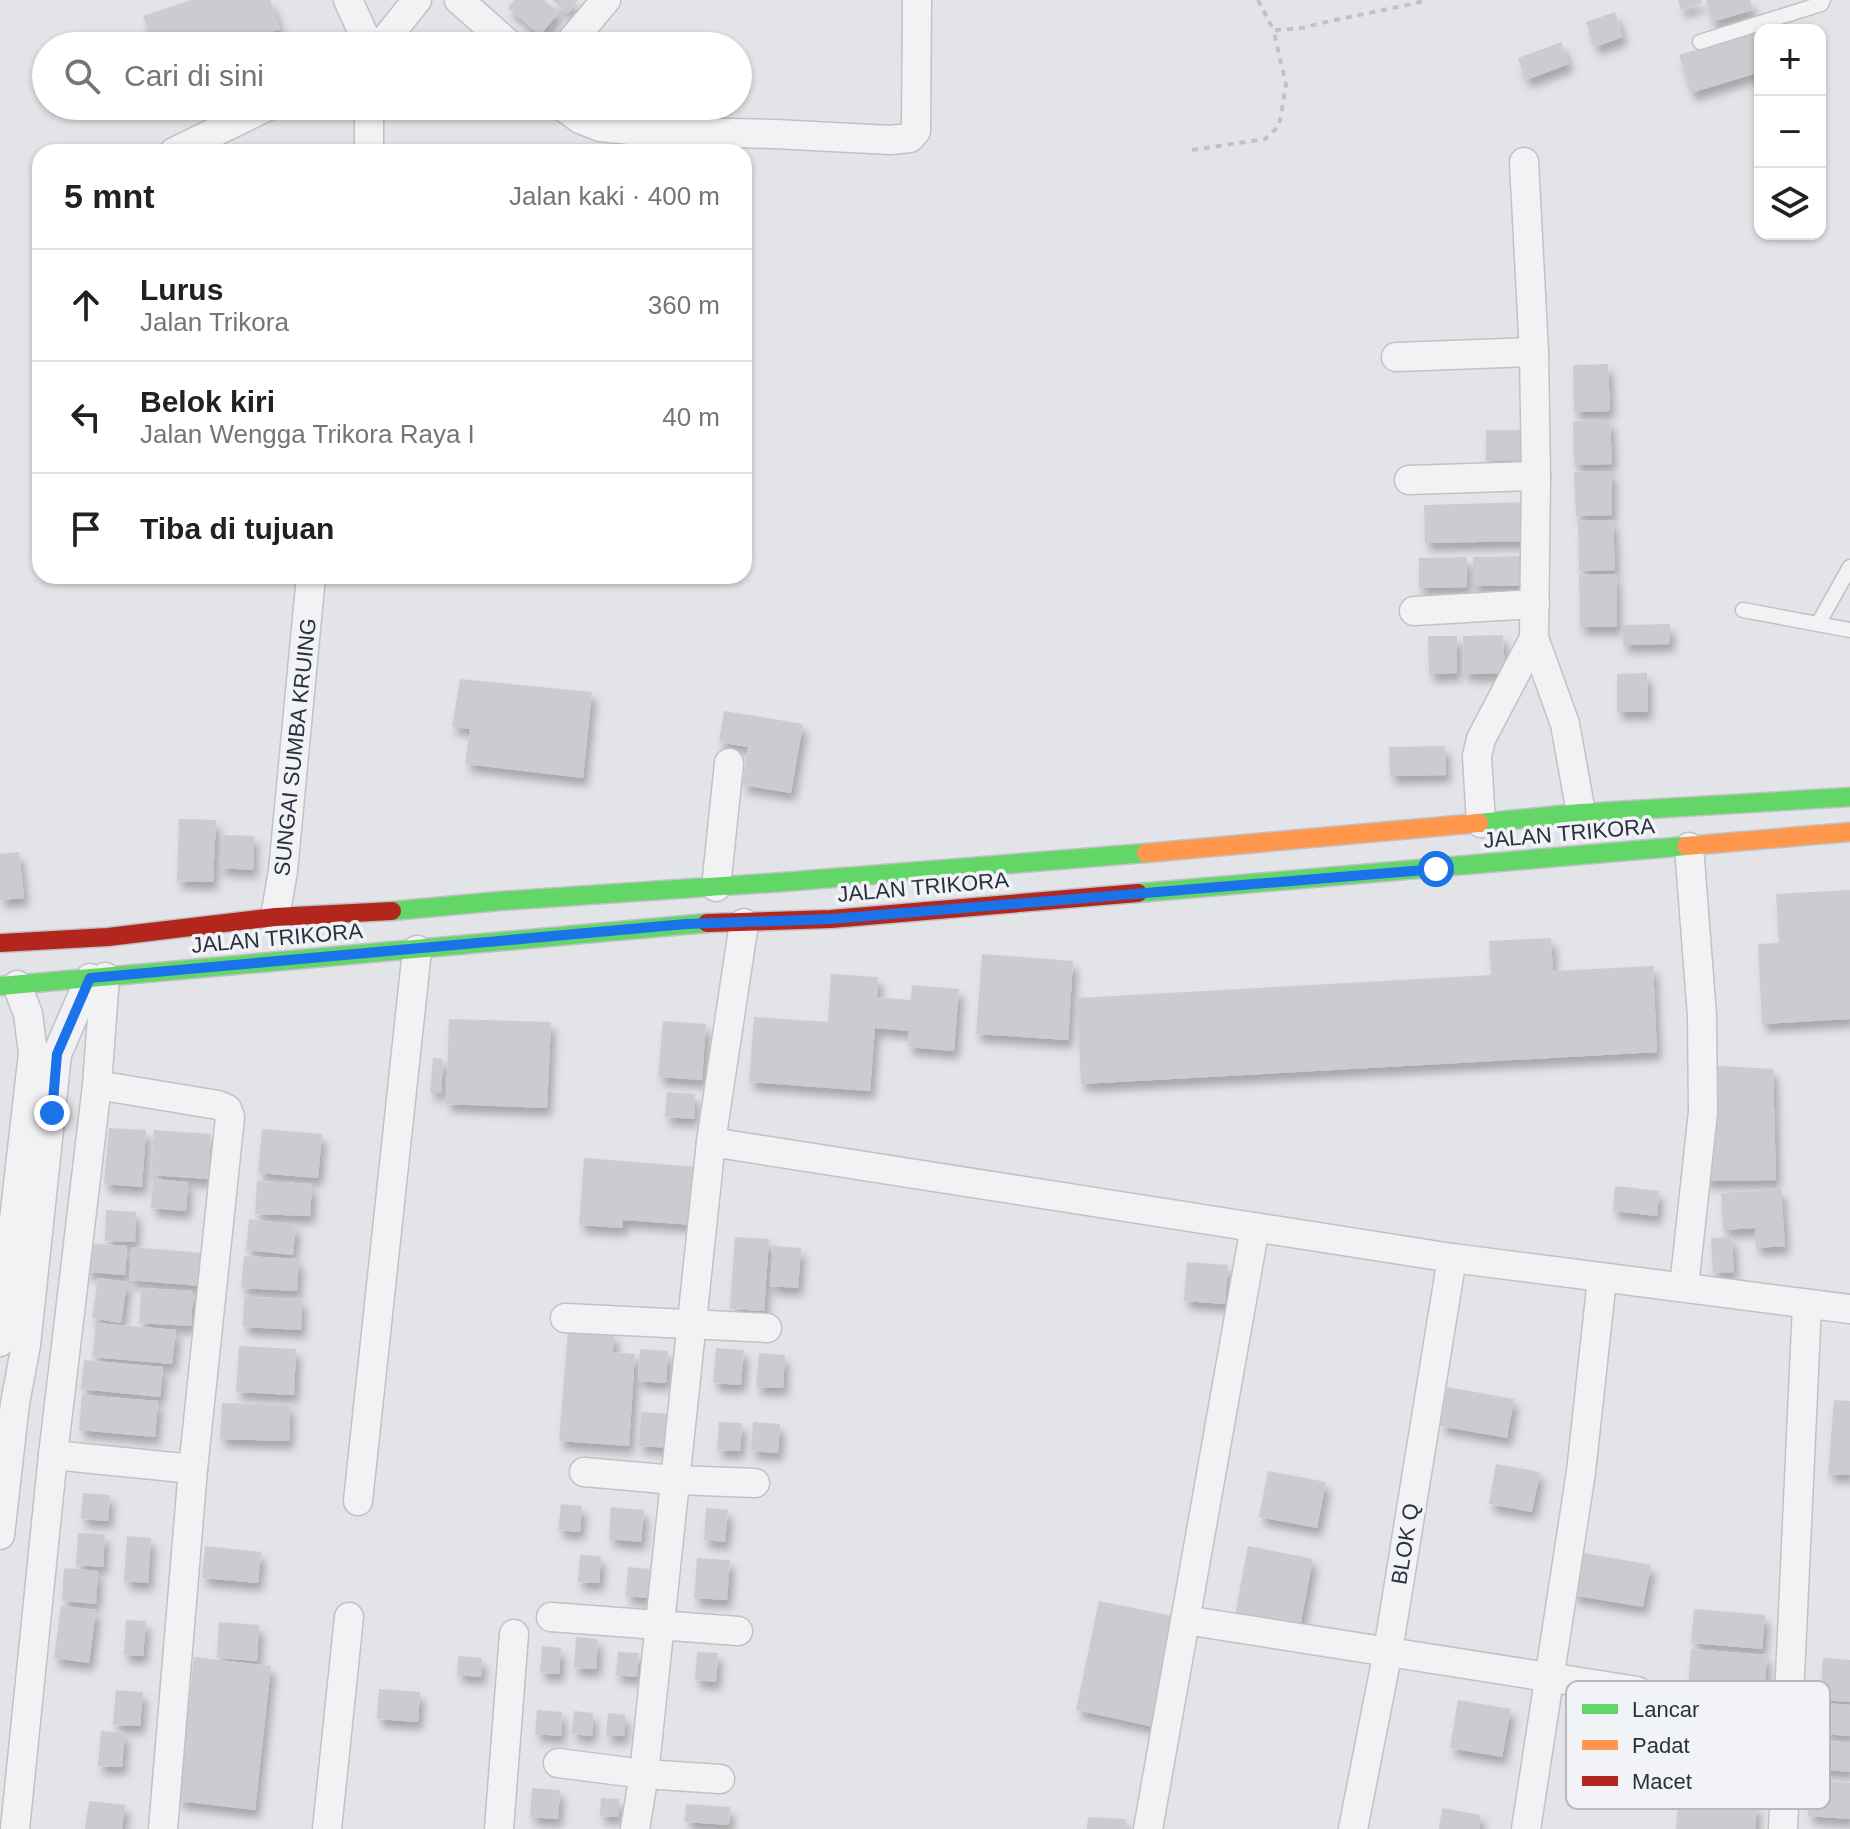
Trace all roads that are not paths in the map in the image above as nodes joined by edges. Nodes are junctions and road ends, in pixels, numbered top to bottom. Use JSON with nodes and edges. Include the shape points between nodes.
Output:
{"nodes":[{"id":1,"x":348,"y":0,"type":"edge"},
{"id":2,"x":417,"y":0,"type":"edge"},
{"id":3,"x":459,"y":0,"type":"edge"},
{"id":4,"x":606,"y":0,"type":"edge"},
{"id":5,"x":917,"y":0,"type":"edge"},
{"id":6,"x":1823,"y":0,"type":"edge"},
{"id":7,"x":363,"y":32,"type":"edge"},
{"id":8,"x":391,"y":32,"type":"edge"},
{"id":9,"x":495,"y":32,"type":"edge"},
{"id":10,"x":579,"y":32,"type":"edge"},
{"id":11,"x":1700,"y":42,"type":"dead end"},
{"id":12,"x":239,"y":120,"type":"edge"},
{"id":13,"x":369,"y":120,"type":"edge"},
{"id":14,"x":582,"y":120,"type":"edge"},
{"id":15,"x":190,"y":144,"type":"edge"},
{"id":16,"x":369,"y":144,"type":"edge"},
{"id":17,"x":1524,"y":162,"type":"dead end"},
{"id":18,"x":1534,"y":352,"type":"junction"},
{"id":19,"x":1396,"y":357,"type":"dead end"},
{"id":20,"x":1536,"y":476,"type":"junction"},
{"id":21,"x":1409,"y":480,"type":"dead end"},
{"id":22,"x":1850,"y":567,"type":"edge"},
{"id":23,"x":310,"y":584,"type":"edge"},
{"id":24,"x":1535,"y":604,"type":"junction"},
{"id":25,"x":1743,"y":610,"type":"dead end"},
{"id":26,"x":1414,"y":611,"type":"dead end"},
{"id":27,"x":1818,"y":624,"type":"junction"},
{"id":28,"x":1850,"y":630,"type":"edge"},
{"id":29,"x":1534,"y":638,"type":"junction"},
{"id":30,"x":729,"y":763,"type":"dead end"},
{"id":31,"x":1850,"y":797,"type":"edge"},
{"id":32,"x":1581,"y":813,"type":"junction"},
{"id":33,"x":1481,"y":823,"type":"junction"},
{"id":34,"x":1426,"y":827,"type":"junction"},
{"id":35,"x":1850,"y":832,"type":"edge"},
{"id":36,"x":1334,"y":836,"type":"junction"},
{"id":37,"x":1689,"y":847,"type":"junction"},
{"id":38,"x":1349,"y":862,"type":"junction"},
{"id":39,"x":1436,"y":869,"type":"junction"},
{"id":40,"x":716,"y":887,"type":"junction"},
{"id":41,"x":275,"y":917,"type":"junction"},
{"id":42,"x":744,"y":923,"type":"junction"},
{"id":43,"x":0,"y":943,"type":"edge"},
{"id":44,"x":417,"y":950,"type":"junction"},
{"id":45,"x":98,"y":978,"type":"junction"},
{"id":46,"x":8,"y":985,"type":"edge"},
{"id":47,"x":45,"y":1054,"type":"junction"},
{"id":48,"x":97,"y":1085,"type":"junction"},
{"id":49,"x":711,"y":1142,"type":"junction"},
{"id":50,"x":1255,"y":1227,"type":"junction"},
{"id":51,"x":1452,"y":1258,"type":"junction"},
{"id":52,"x":1602,"y":1279,"type":"junction"},
{"id":53,"x":1684,"y":1287,"type":"junction"},
{"id":54,"x":1807,"y":1305,"type":"junction"},
{"id":55,"x":1850,"y":1309,"type":"edge"},
{"id":56,"x":565,"y":1318,"type":"dead end"},
{"id":57,"x":692,"y":1323,"type":"junction"},
{"id":58,"x":767,"y":1328,"type":"dead end"},
{"id":59,"x":0,"y":1342,"type":"edge"},
{"id":60,"x":53,"y":1455,"type":"junction"},
{"id":61,"x":193,"y":1469,"type":"junction"},
{"id":62,"x":584,"y":1472,"type":"dead end"},
{"id":63,"x":675,"y":1480,"type":"junction"},
{"id":64,"x":755,"y":1483,"type":"dead end"},
{"id":65,"x":358,"y":1501,"type":"dead end"},
{"id":66,"x":0,"y":1535,"type":"edge"},
{"id":67,"x":349,"y":1617,"type":"dead end"},
{"id":68,"x":551,"y":1617,"type":"dead end"},
{"id":69,"x":1185,"y":1620,"type":"junction"},
{"id":70,"x":660,"y":1624,"type":"junction"},
{"id":71,"x":738,"y":1631,"type":"dead end"},
{"id":72,"x":514,"y":1634,"type":"dead end"},
{"id":73,"x":1388,"y":1651,"type":"junction"},
{"id":74,"x":1551,"y":1679,"type":"junction"},
{"id":75,"x":1566,"y":1681,"type":"edge"},
{"id":76,"x":1790,"y":1681,"type":"edge"},
{"id":77,"x":558,"y":1763,"type":"dead end"},
{"id":78,"x":644,"y":1774,"type":"junction"},
{"id":79,"x":720,"y":1779,"type":"dead end"},
{"id":80,"x":1784,"y":1809,"type":"edge"},
{"id":81,"x":15,"y":1829,"type":"edge"},
{"id":82,"x":163,"y":1829,"type":"edge"},
{"id":83,"x":327,"y":1829,"type":"edge"},
{"id":84,"x":499,"y":1829,"type":"edge"},
{"id":85,"x":635,"y":1829,"type":"edge"},
{"id":86,"x":1148,"y":1829,"type":"edge"},
{"id":87,"x":1353,"y":1829,"type":"edge"},
{"id":88,"x":1526,"y":1829,"type":"edge"},
{"id":89,"x":1783,"y":1829,"type":"edge"}],
"edges":[{"from":1,"to":7,"type":"street"},
{"from":2,"to":8,"type":"street"},
{"from":3,"to":9,"type":"street"},
{"from":4,"to":10,"type":"street"},
{"from":5,"to":14,"type":"street","via":[[916,131],[910,138],[640,131]]},
{"from":6,"to":11,"type":"lane"},
{"from":12,"to":15,"type":"street"},
{"from":13,"to":16,"type":"street"},
{"from":17,"to":18,"type":"street"},
{"from":18,"to":19,"type":"street"},
{"from":18,"to":20,"type":"street"},
{"from":20,"to":21,"type":"street"},
{"from":20,"to":24,"type":"street"},
{"from":22,"to":27,"type":"lane"},
{"from":23,"to":41,"type":"street","name":"SUNGAI SUMBA KRUING"},
{"from":24,"to":26,"type":"street"},
{"from":24,"to":29,"type":"street"},
{"from":25,"to":27,"type":"lane"},
{"from":27,"to":28,"type":"lane"},
{"from":29,"to":32,"type":"street","via":[[1565,724]]},
{"from":29,"to":33,"type":"street","via":[[1481,739]]},
{"from":30,"to":40,"type":"street"},
{"from":31,"to":32,"type":"main road","name":"JALAN TRIKORA"},
{"from":32,"to":33,"type":"main road","name":"JALAN TRIKORA"},
{"from":33,"to":34,"type":"main road","name":"JALAN TRIKORA"},
{"from":34,"to":36,"type":"main road","name":"JALAN TRIKORA"},
{"from":34,"to":39,"type":"main road","via":[[1423,848]]},
{"from":35,"to":37,"type":"main road","name":"JALAN TRIKORA"},
{"from":36,"to":38,"type":"main road"},
{"from":36,"to":40,"type":"main road","name":"JALAN TRIKORA"},
{"from":37,"to":39,"type":"main road","name":"JALAN TRIKORA"},
{"from":37,"to":53,"type":"street","via":[[1702,1016],[1703,1112]]},
{"from":38,"to":39,"type":"main road","name":"JALAN TRIKORA"},
{"from":38,"to":42,"type":"main road","name":"JALAN TRIKORA","via":[[980,907]]},
{"from":40,"to":41,"type":"main road","name":"JALAN TRIKORA"},
{"from":41,"to":43,"type":"main road","name":"JALAN TRIKORA","via":[[108,937]]},
{"from":42,"to":44,"type":"main road","name":"JALAN TRIKORA"},
{"from":42,"to":49,"type":"street"},
{"from":44,"to":45,"type":"main road","name":"JALAN TRIKORA"},
{"from":44,"to":65,"type":"street"},
{"from":45,"to":46,"type":"main road","name":"JALAN TRIKORA"},
{"from":45,"to":47,"type":"street"},
{"from":45,"to":48,"type":"street"},
{"from":46,"to":47,"type":"street"},
{"from":47,"to":59,"type":"street"},
{"from":47,"to":66,"type":"street","via":[[26,1345]]},
{"from":48,"to":60,"type":"street"},
{"from":48,"to":61,"type":"street","via":[[218,1105],[230,1117]]},
{"from":49,"to":50,"type":"street"},
{"from":49,"to":57,"type":"street"},
{"from":50,"to":51,"type":"street"},
{"from":50,"to":69,"type":"street"},
{"from":51,"to":52,"type":"street"},
{"from":51,"to":73,"type":"street","name":"BLOK Q"},
{"from":52,"to":53,"type":"street"},
{"from":52,"to":74,"type":"street"},
{"from":53,"to":54,"type":"street"},
{"from":54,"to":55,"type":"street"},
{"from":54,"to":76,"type":"street"},
{"from":56,"to":57,"type":"street"},
{"from":57,"to":58,"type":"street"},
{"from":57,"to":63,"type":"street"},
{"from":60,"to":61,"type":"street"},
{"from":60,"to":81,"type":"street"},
{"from":61,"to":82,"type":"street"},
{"from":62,"to":63,"type":"street"},
{"from":63,"to":64,"type":"street"},
{"from":63,"to":70,"type":"street"},
{"from":67,"to":83,"type":"street"},
{"from":68,"to":70,"type":"street"},
{"from":69,"to":73,"type":"street"},
{"from":69,"to":86,"type":"street"},
{"from":70,"to":71,"type":"street"},
{"from":70,"to":78,"type":"street"},
{"from":72,"to":84,"type":"street"},
{"from":73,"to":74,"type":"street"},
{"from":73,"to":87,"type":"street","name":"BLOK Q"},
{"from":74,"to":75,"type":"street"},
{"from":74,"to":88,"type":"street"},
{"from":77,"to":78,"type":"street"},
{"from":78,"to":79,"type":"street"},
{"from":78,"to":85,"type":"street"},
{"from":80,"to":89,"type":"street"}]}
